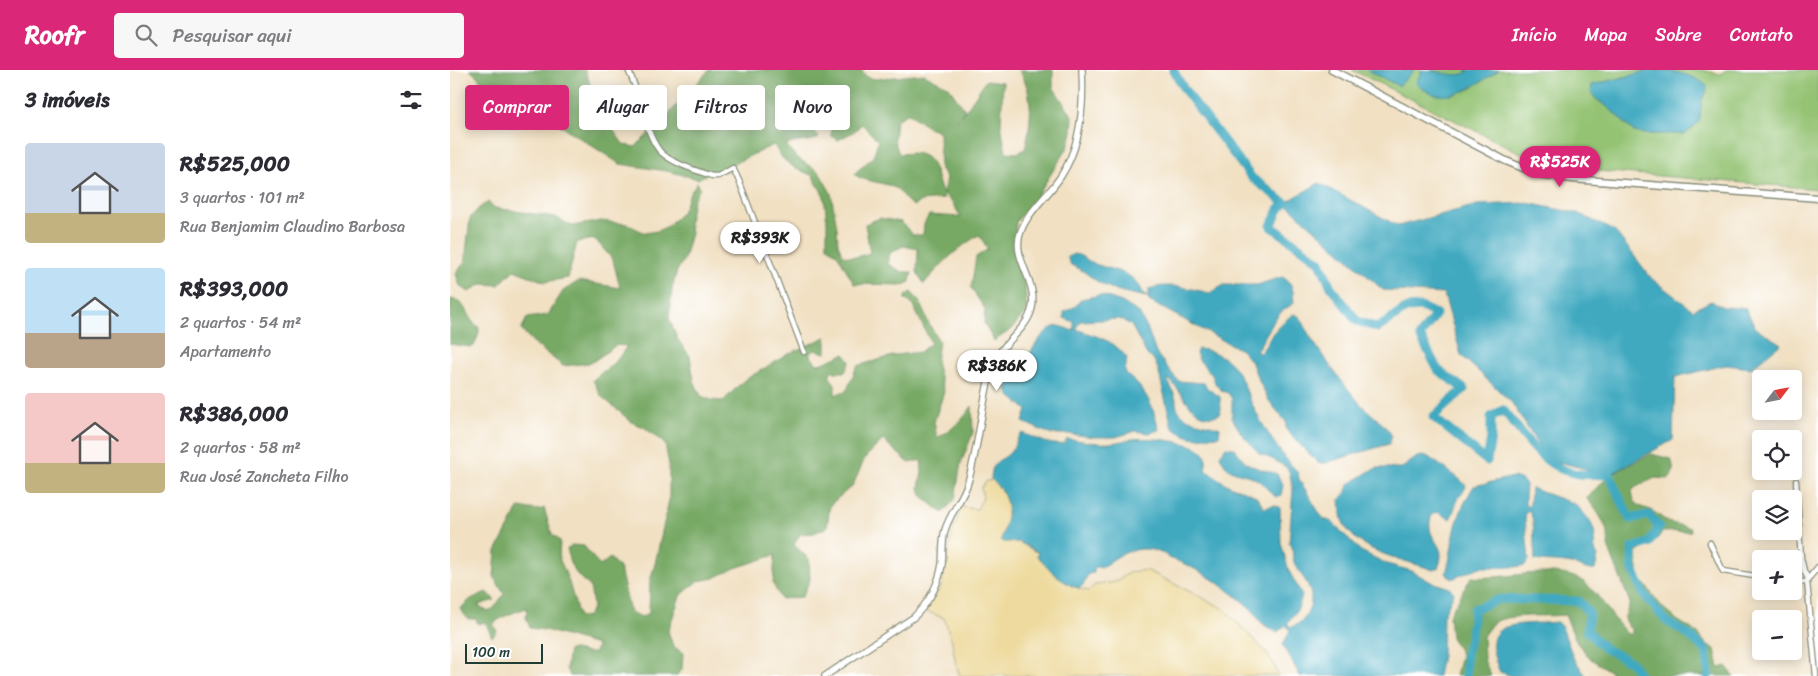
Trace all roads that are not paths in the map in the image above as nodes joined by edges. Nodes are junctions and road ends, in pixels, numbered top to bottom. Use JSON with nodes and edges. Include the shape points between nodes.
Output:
{"nodes":[{"id":1,"x":628,"y":70,"type":"edge"},
{"id":2,"x":1082,"y":70,"type":"edge"},
{"id":3,"x":1332,"y":70,"type":"edge"},
{"id":4,"x":1818,"y":198,"type":"edge"},
{"id":5,"x":804,"y":352,"type":"dead end"},
{"id":6,"x":1796,"y":481,"type":"dead end"},
{"id":7,"x":1710,"y":543,"type":"dead end"},
{"id":8,"x":1818,"y":567,"type":"edge"},
{"id":9,"x":1752,"y":575,"type":"edge"},
{"id":10,"x":1808,"y":580,"type":"junction"},
{"id":11,"x":1802,"y":581,"type":"edge"},
{"id":12,"x":825,"y":676,"type":"edge"},
{"id":13,"x":1816,"y":676,"type":"edge"}],
"edges":[{"from":1,"to":5,"type":"street","via":[[635,82],[652,138],[660,151],[670,159],[712,176],[733,168]]},
{"from":2,"to":12,"type":"street","via":[[1082,97],[1073,153],[1061,177],[1020,231],[1018,250],[1032,289],[1032,308],[1024,326],[993,366],[970,476],[945,530],[942,564],[935,588],[914,617]]},
{"from":3,"to":4,"type":"main road","via":[[1506,161],[1538,174]]},
{"from":6,"to":10,"type":"street","via":[[1801,558]]},
{"from":7,"to":9,"type":"street","via":[[1723,570]]},
{"from":8,"to":10,"type":"street"},
{"from":10,"to":11,"type":"street"},
{"from":10,"to":13,"type":"street"}]}
